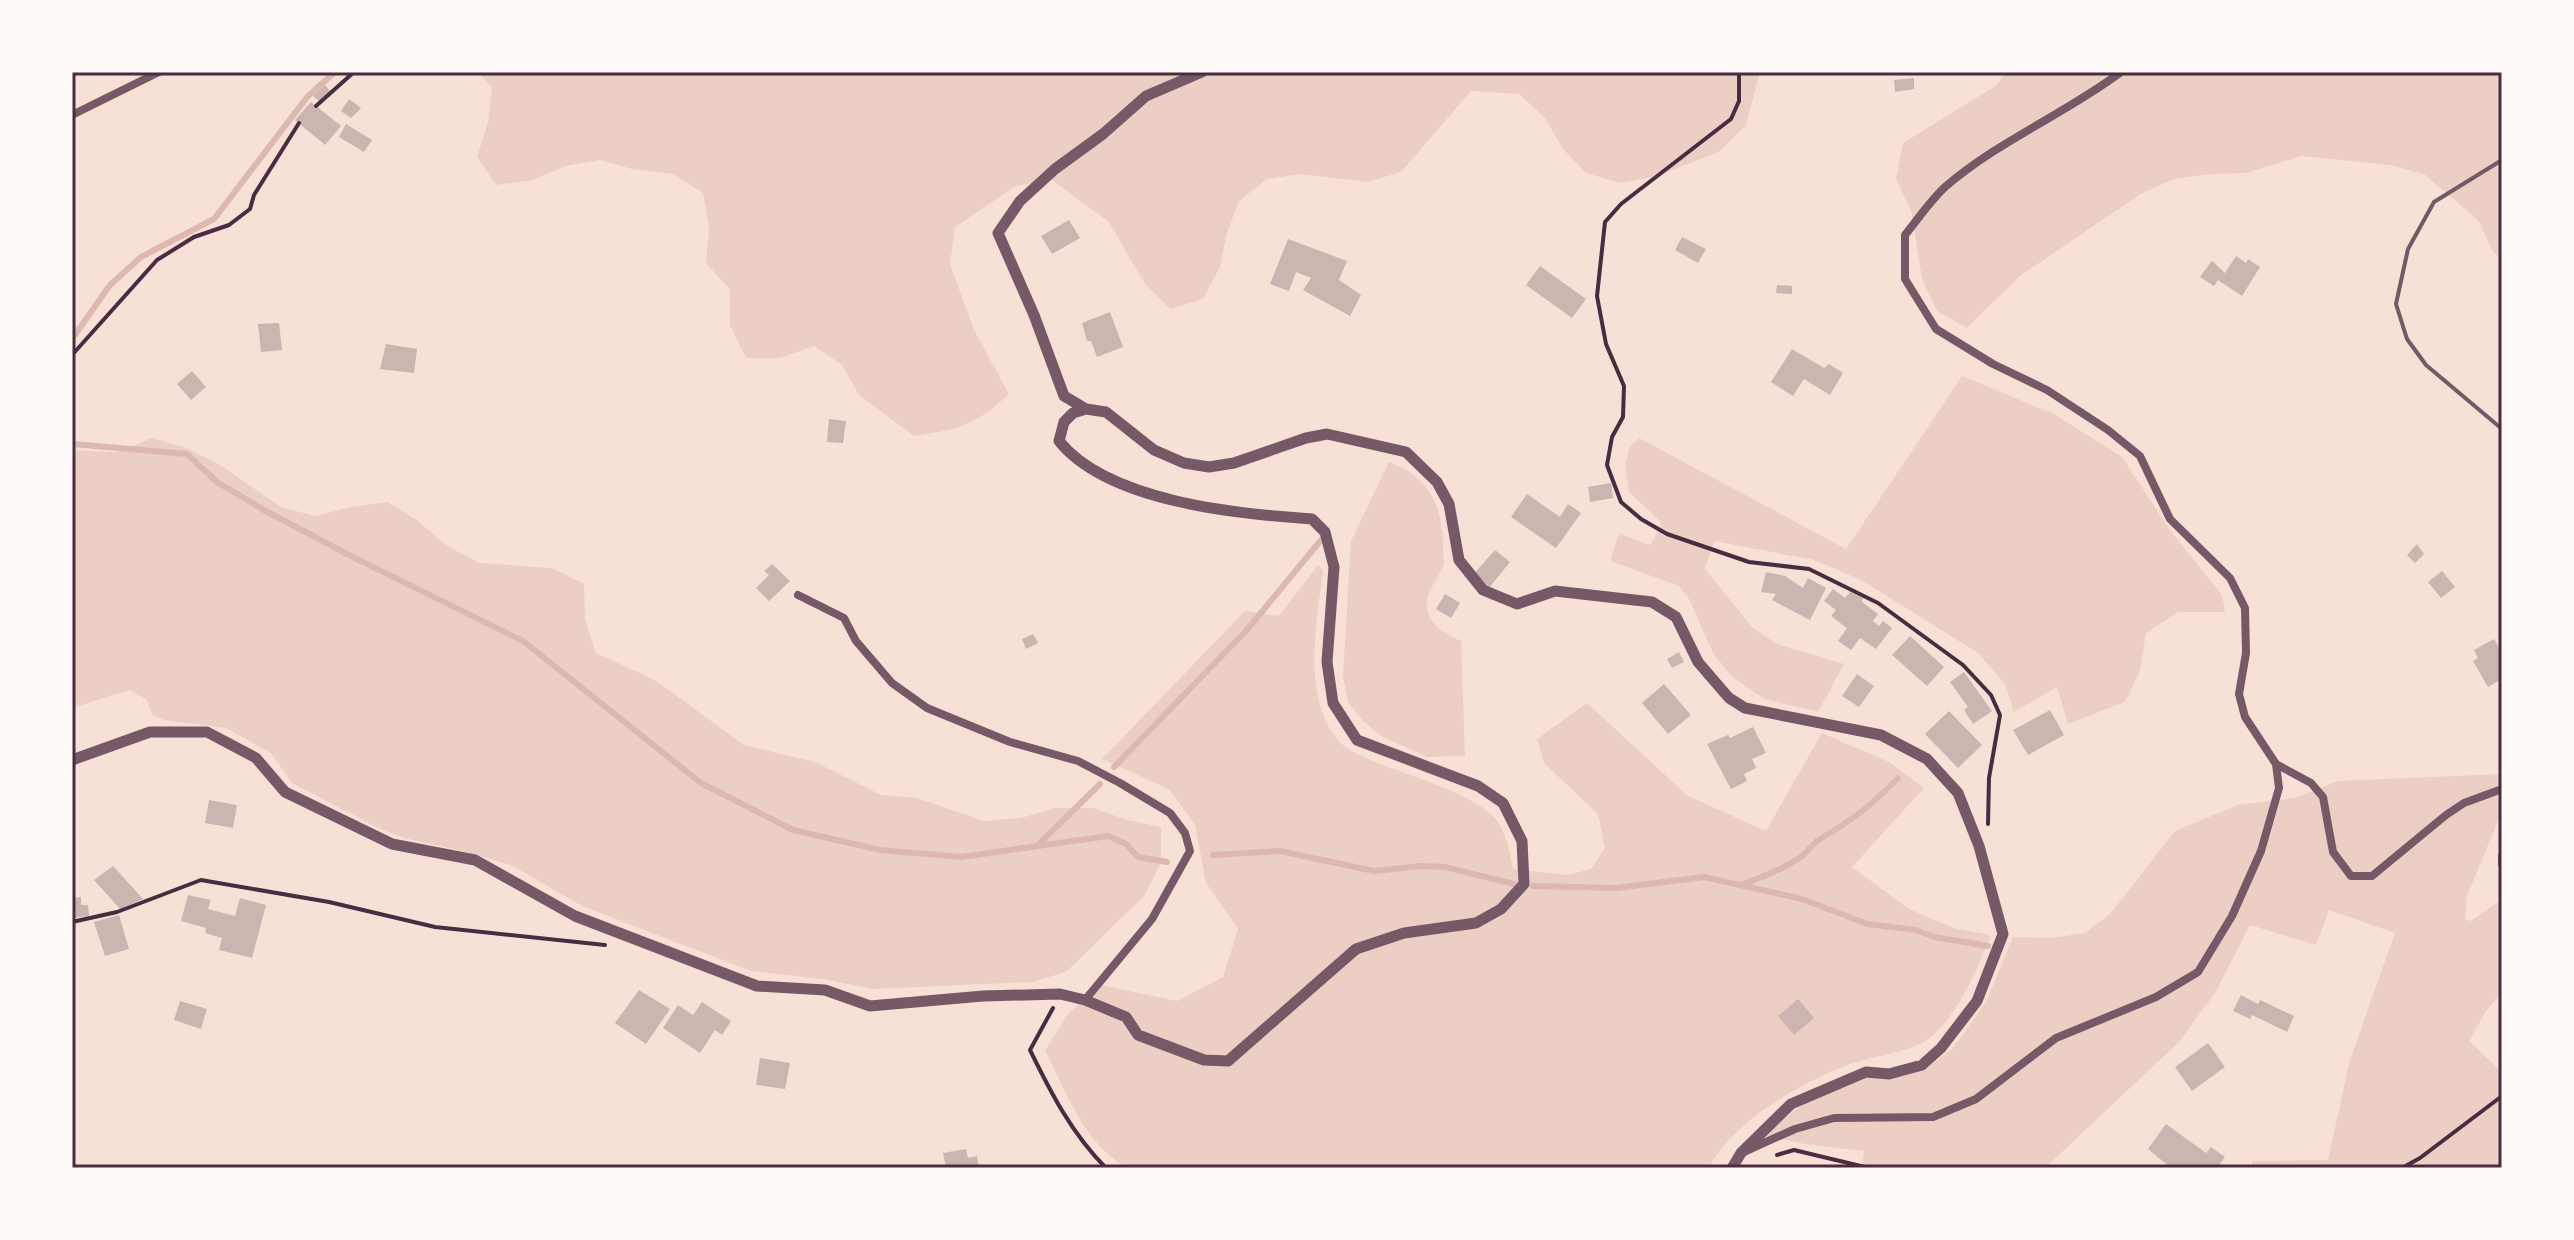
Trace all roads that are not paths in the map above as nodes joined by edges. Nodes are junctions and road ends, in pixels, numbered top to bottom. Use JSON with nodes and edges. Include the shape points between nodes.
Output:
{"nodes":[{"id":1,"x":159,"y":72,"type":"edge"},
{"id":2,"x":1202,"y":72,"type":"edge"},
{"id":3,"x":2121,"y":72,"type":"edge"},
{"id":4,"x":72,"y":115,"type":"edge"},
{"id":5,"x":2502,"y":160,"type":"edge"},
{"id":6,"x":1086,"y":409,"type":"junction"},
{"id":7,"x":2502,"y":429,"type":"edge"},
{"id":8,"x":798,"y":595,"type":"dead end"},
{"id":9,"x":72,"y":760,"type":"edge"},
{"id":10,"x":2276,"y":764,"type":"junction"},
{"id":11,"x":2502,"y":789,"type":"edge"},
{"id":12,"x":2502,"y":856,"type":"edge"},
{"id":13,"x":2502,"y":864,"type":"edge"},
{"id":14,"x":1085,"y":1000,"type":"junction"},
{"id":15,"x":1741,"y":1153,"type":"junction"},
{"id":16,"x":1732,"y":1168,"type":"edge"}],
"edges":[{"from":1,"to":4,"type":"street"},
{"from":2,"to":6,"type":"street","via":[[1146,96],[1020,201],[998,233],[1064,396]]},
{"from":3,"to":10,"type":"street","via":[[1943,189],[1905,235],[1905,279],[1936,329],[2047,390],[2140,456],[2170,519],[2230,578],[2245,608],[2246,653],[2239,694],[2245,717]]},
{"from":5,"to":7,"type":"lane","via":[[2434,202],[2408,249],[2396,304],[2407,339],[2426,365]]},
{"from":6,"to":14,"type":"street","via":[[1064,422],[1059,441],[1073,459],[1135,489],[1235,513],[1312,519],[1325,532],[1334,567],[1327,662],[1333,703],[1357,740],[1478,786],[1503,803],[1522,841],[1524,884],[1501,909],[1476,923],[1404,933],[1356,949],[1228,1061],[1204,1060],[1138,1035],[1126,1017]]},
{"from":6,"to":15,"type":"street","via":[[1106,412],[1154,450],[1209,467],[1327,434],[1406,452],[1437,482],[1449,504],[1459,560],[1483,590],[1517,604],[1555,591],[1652,602],[1676,617],[1698,662],[1729,698],[1745,708],[1881,735],[1927,759],[1958,793],[2003,934],[1977,1001],[1922,1065],[1889,1074],[1866,1072],[1791,1104]]},
{"from":8,"to":14,"type":"street","via":[[844,618],[856,641],[892,683],[927,708],[1010,742],[1078,761],[1170,813],[1185,833],[1190,851],[1152,919]]},
{"from":9,"to":14,"type":"street","via":[[150,732],[207,732],[256,758],[285,792],[392,844],[475,860],[575,916],[757,986],[825,990],[870,1006],[983,996],[1060,994]]},
{"from":10,"to":11,"type":"street","via":[[2311,783],[2323,797],[2333,852],[2351,876],[2372,876],[2446,815]]},
{"from":10,"to":15,"type":"street","via":[[2279,788],[2261,851],[2232,916],[2198,972],[2156,997],[2056,1038],[1976,1099],[1933,1117],[1834,1118]]},
{"from":12,"to":13,"type":"street"},
{"from":15,"to":16,"type":"street"}]}
